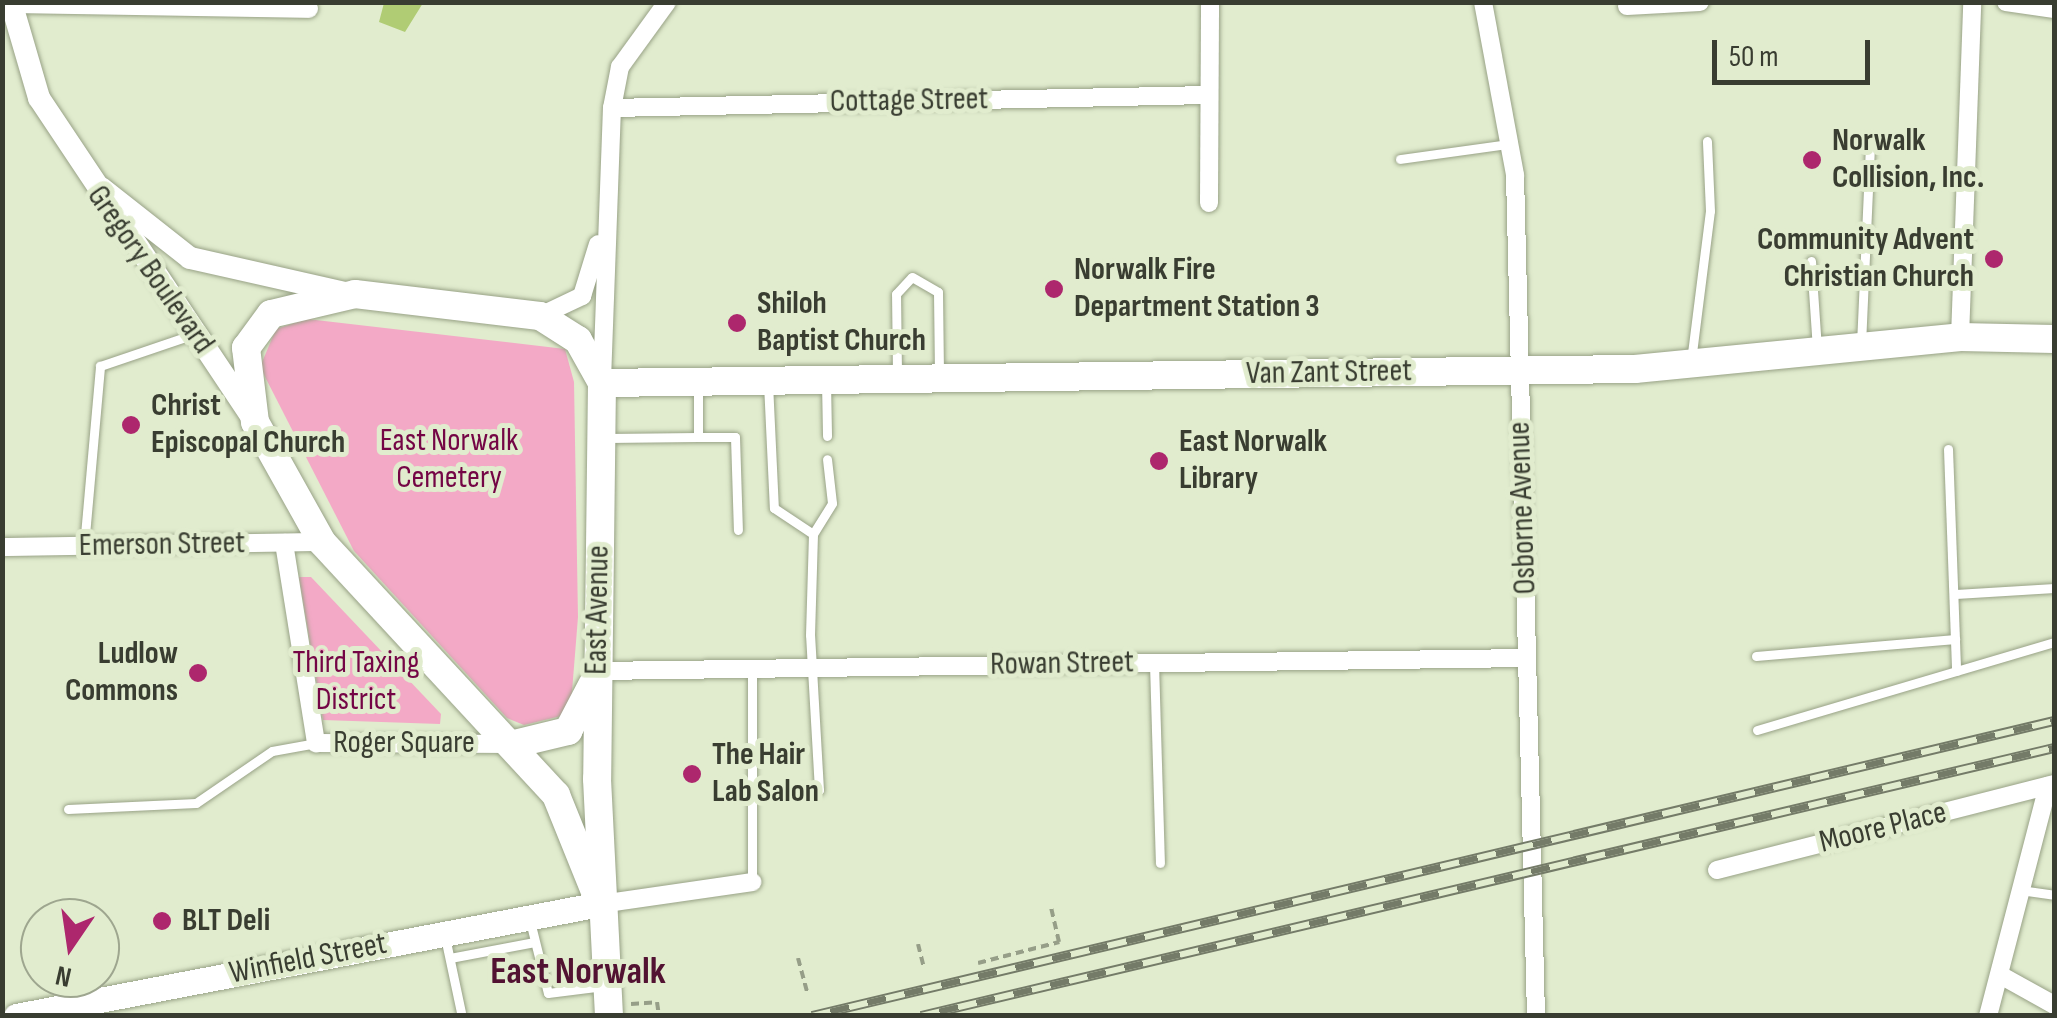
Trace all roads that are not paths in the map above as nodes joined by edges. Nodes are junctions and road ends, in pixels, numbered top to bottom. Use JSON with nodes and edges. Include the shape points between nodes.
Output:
{"nodes":[{"id":1,"x":668,"y":2,"type":"edge"},
{"id":2,"x":1210,"y":2,"type":"edge"},
{"id":3,"x":1483,"y":2,"type":"edge"},
{"id":4,"x":1700,"y":2,"type":"edge"},
{"id":5,"x":1972,"y":2,"type":"edge"},
{"id":6,"x":2006,"y":2,"type":"edge"},
{"id":7,"x":9,"y":4,"type":"edge"},
{"id":8,"x":1627,"y":6,"type":"dead end"},
{"id":9,"x":310,"y":8,"type":"dead end"},
{"id":10,"x":2054,"y":10,"type":"edge"},
{"id":11,"x":1206,"y":95,"type":"junction"},
{"id":12,"x":612,"y":108,"type":"junction"},
{"id":13,"x":1707,"y":141,"type":"dead end"},
{"id":14,"x":1511,"y":144,"type":"junction"},
{"id":15,"x":1870,"y":148,"type":"dead end"},
{"id":16,"x":1400,"y":159,"type":"dead end"},
{"id":17,"x":83,"y":173,"type":"junction"},
{"id":18,"x":1209,"y":203,"type":"dead end"},
{"id":19,"x":606,"y":205,"type":"junction"},
{"id":20,"x":1811,"y":261,"type":"dead end"},
{"id":21,"x":356,"y":294,"type":"junction"},
{"id":22,"x":540,"y":316,"type":"junction"},
{"id":23,"x":194,"y":334,"type":"junction"},
{"id":24,"x":1960,"y":336,"type":"junction"},
{"id":25,"x":2054,"y":339,"type":"edge"},
{"id":26,"x":1860,"y":347,"type":"junction"},
{"id":27,"x":1817,"y":351,"type":"junction"},
{"id":28,"x":1691,"y":364,"type":"junction"},
{"id":29,"x":1520,"y":371,"type":"junction"},
{"id":30,"x":939,"y":378,"type":"junction"},
{"id":31,"x":896,"y":379,"type":"junction"},
{"id":32,"x":768,"y":380,"type":"junction"},
{"id":33,"x":826,"y":380,"type":"junction"},
{"id":34,"x":698,"y":381,"type":"junction"},
{"id":35,"x":602,"y":383,"type":"junction"},
{"id":36,"x":255,"y":422,"type":"junction"},
{"id":37,"x":826,"y":436,"type":"dead end"},
{"id":38,"x":698,"y":437,"type":"junction"},
{"id":39,"x":601,"y":438,"type":"junction"},
{"id":40,"x":1948,"y":449,"type":"dead end"},
{"id":41,"x":828,"y":459,"type":"dead end"},
{"id":42,"x":738,"y":530,"type":"dead end"},
{"id":43,"x":813,"y":534,"type":"junction"},
{"id":44,"x":322,"y":542,"type":"junction"},
{"id":45,"x":284,"y":543,"type":"junction"},
{"id":46,"x":84,"y":546,"type":"junction"},
{"id":47,"x":2,"y":547,"type":"edge"},
{"id":48,"x":2054,"y":588,"type":"edge"},
{"id":49,"x":1956,"y":594,"type":"junction"},
{"id":50,"x":1955,"y":639,"type":"junction"},
{"id":51,"x":2054,"y":642,"type":"edge"},
{"id":52,"x":1756,"y":656,"type":"dead end"},
{"id":53,"x":1527,"y":658,"type":"junction"},
{"id":54,"x":1154,"y":663,"type":"junction"},
{"id":55,"x":752,"y":668,"type":"junction"},
{"id":56,"x":812,"y":668,"type":"junction"},
{"id":57,"x":597,"y":671,"type":"junction"},
{"id":58,"x":1956,"y":671,"type":"junction"},
{"id":59,"x":1757,"y":730,"type":"dead end"},
{"id":60,"x":316,"y":743,"type":"junction"},
{"id":61,"x":514,"y":744,"type":"junction"},
{"id":62,"x":2051,"y":785,"type":"edge"},
{"id":63,"x":754,"y":793,"type":"junction"},
{"id":64,"x":68,"y":809,"type":"dead end"},
{"id":65,"x":1160,"y":863,"type":"dead end"},
{"id":66,"x":1718,"y":870,"type":"dead end"},
{"id":67,"x":752,"y":882,"type":"joint"},
{"id":68,"x":2020,"y":890,"type":"junction"},
{"id":69,"x":2054,"y":895,"type":"edge"},
{"id":70,"x":600,"y":904,"type":"junction"},
{"id":71,"x":532,"y":930,"type":"junction"},
{"id":72,"x":447,"y":946,"type":"junction"},
{"id":73,"x":2002,"y":976,"type":"junction"},
{"id":74,"x":606,"y":986,"type":"junction"},
{"id":75,"x":2054,"y":1005,"type":"edge"},
{"id":76,"x":618,"y":1011,"type":"edge"},
{"id":77,"x":461,"y":1012,"type":"dead end"},
{"id":78,"x":16,"y":1016,"type":"edge"},
{"id":79,"x":1536,"y":1016,"type":"edge"},
{"id":80,"x":1988,"y":1016,"type":"edge"}],
"edges":[{"from":1,"to":12,"type":"street","name":"East Avenue","via":[[620,67]]},
{"from":2,"to":11,"type":"street"},
{"from":3,"to":14,"type":"street","name":"Osborne Avenue"},
{"from":4,"to":8,"type":"street"},
{"from":5,"to":24,"type":"street"},
{"from":6,"to":10,"type":"street"},
{"from":7,"to":9,"type":"street"},
{"from":7,"to":17,"type":"street","name":"Gregory Boulevard","via":[[20,54]]},
{"from":11,"to":12,"type":"street","name":"Cottage Street"},
{"from":11,"to":18,"type":"street"},
{"from":12,"to":19,"type":"street","name":"East Avenue"},
{"from":13,"to":28,"type":"lane","via":[[1710,211]]},
{"from":14,"to":16,"type":"lane"},
{"from":14,"to":29,"type":"street","name":"Osborne Avenue"},
{"from":15,"to":26,"type":"lane"},
{"from":17,"to":21,"type":"street","via":[[190,258]]},
{"from":17,"to":23,"type":"street","name":"Gregory Boulevard"},
{"from":19,"to":22,"type":"street","name":"East Avenue","via":[[582,296]]},
{"from":19,"to":35,"type":"street","name":"East Avenue"},
{"from":20,"to":27,"type":"lane"},
{"from":21,"to":22,"type":"main road"},
{"from":21,"to":36,"type":"main road","via":[[292,305],[253,330],[246,372]]},
{"from":22,"to":35,"type":"main road","via":[[578,340]]},
{"from":23,"to":36,"type":"street","name":"Gregory Boulevard"},
{"from":23,"to":46,"type":"lane","via":[[100,366]]},
{"from":24,"to":25,"type":"main road","name":"Van Zant Street"},
{"from":24,"to":26,"type":"main road","name":"Van Zant Street"},
{"from":26,"to":27,"type":"main road","name":"Van Zant Street"},
{"from":27,"to":28,"type":"main road","name":"Van Zant Street"},
{"from":28,"to":29,"type":"main road","name":"Van Zant Street"},
{"from":29,"to":30,"type":"main road","name":"Van Zant Street"},
{"from":29,"to":53,"type":"street","name":"Osborne Avenue"},
{"from":30,"to":31,"type":"main road","name":"Van Zant Street"},
{"from":30,"to":31,"type":"lane","via":[[938,292],[912,276],[896,294]]},
{"from":31,"to":33,"type":"main road","name":"Van Zant Street"},
{"from":32,"to":33,"type":"main road","name":"Van Zant Street"},
{"from":32,"to":34,"type":"main road","name":"Van Zant Street"},
{"from":32,"to":43,"type":"lane","via":[[774,508]]},
{"from":33,"to":37,"type":"lane"},
{"from":34,"to":35,"type":"main road","name":"Van Zant Street"},
{"from":34,"to":38,"type":"lane"},
{"from":35,"to":39,"type":"main road","name":"East Avenue"},
{"from":36,"to":44,"type":"main road","name":"Gregory Boulevard"},
{"from":38,"to":39,"type":"lane"},
{"from":38,"to":42,"type":"lane","via":[[735,436]]},
{"from":39,"to":57,"type":"main road","name":"East Avenue"},
{"from":40,"to":49,"type":"lane"},
{"from":41,"to":43,"type":"lane","via":[[832,504]]},
{"from":43,"to":56,"type":"lane"},
{"from":44,"to":45,"type":"street","name":"Emerson Street"},
{"from":44,"to":61,"type":"main road","name":"Gregory Boulevard"},
{"from":45,"to":46,"type":"street","name":"Emerson Street"},
{"from":45,"to":60,"type":"street","name":"Roger Square"},
{"from":46,"to":47,"type":"street","name":"Emerson Street"},
{"from":48,"to":49,"type":"lane"},
{"from":49,"to":50,"type":"lane"},
{"from":50,"to":52,"type":"lane"},
{"from":50,"to":58,"type":"lane"},
{"from":51,"to":58,"type":"lane"},
{"from":53,"to":54,"type":"street","name":"Rowan Street"},
{"from":53,"to":79,"type":"street","name":"Osborne Avenue"},
{"from":54,"to":56,"type":"street","name":"Rowan Street"},
{"from":54,"to":65,"type":"lane"},
{"from":55,"to":56,"type":"street","name":"Rowan Street"},
{"from":55,"to":57,"type":"street","name":"Rowan Street"},
{"from":55,"to":63,"type":"lane"},
{"from":56,"to":63,"type":"lane","via":[[819,790]]},
{"from":57,"to":61,"type":"main road","via":[[568,731]]},
{"from":57,"to":70,"type":"main road","name":"East Avenue"},
{"from":58,"to":59,"type":"lane"},
{"from":60,"to":61,"type":"street","name":"Roger Square"},
{"from":60,"to":64,"type":"lane","via":[[272,751],[196,804]]},
{"from":61,"to":70,"type":"main road","name":"Gregory Boulevard","via":[[556,794]]},
{"from":62,"to":66,"type":"street","name":"Moore Place"},
{"from":62,"to":68,"type":"street"},
{"from":63,"to":67,"type":"lane"},
{"from":67,"to":70,"type":"street"},
{"from":68,"to":69,"type":"lane"},
{"from":68,"to":73,"type":"street"},
{"from":70,"to":71,"type":"main road","name":"Winfield Street"},
{"from":70,"to":74,"type":"main road","name":"East Avenue"},
{"from":71,"to":72,"type":"main road","name":"Winfield Street"},
{"from":71,"to":74,"type":"lane","via":[[548,993]]},
{"from":72,"to":77,"type":"lane"},
{"from":72,"to":78,"type":"main road","name":"Winfield Street"},
{"from":73,"to":75,"type":"street"},
{"from":73,"to":80,"type":"street"},
{"from":74,"to":76,"type":"main road","name":"East Avenue"}]}
